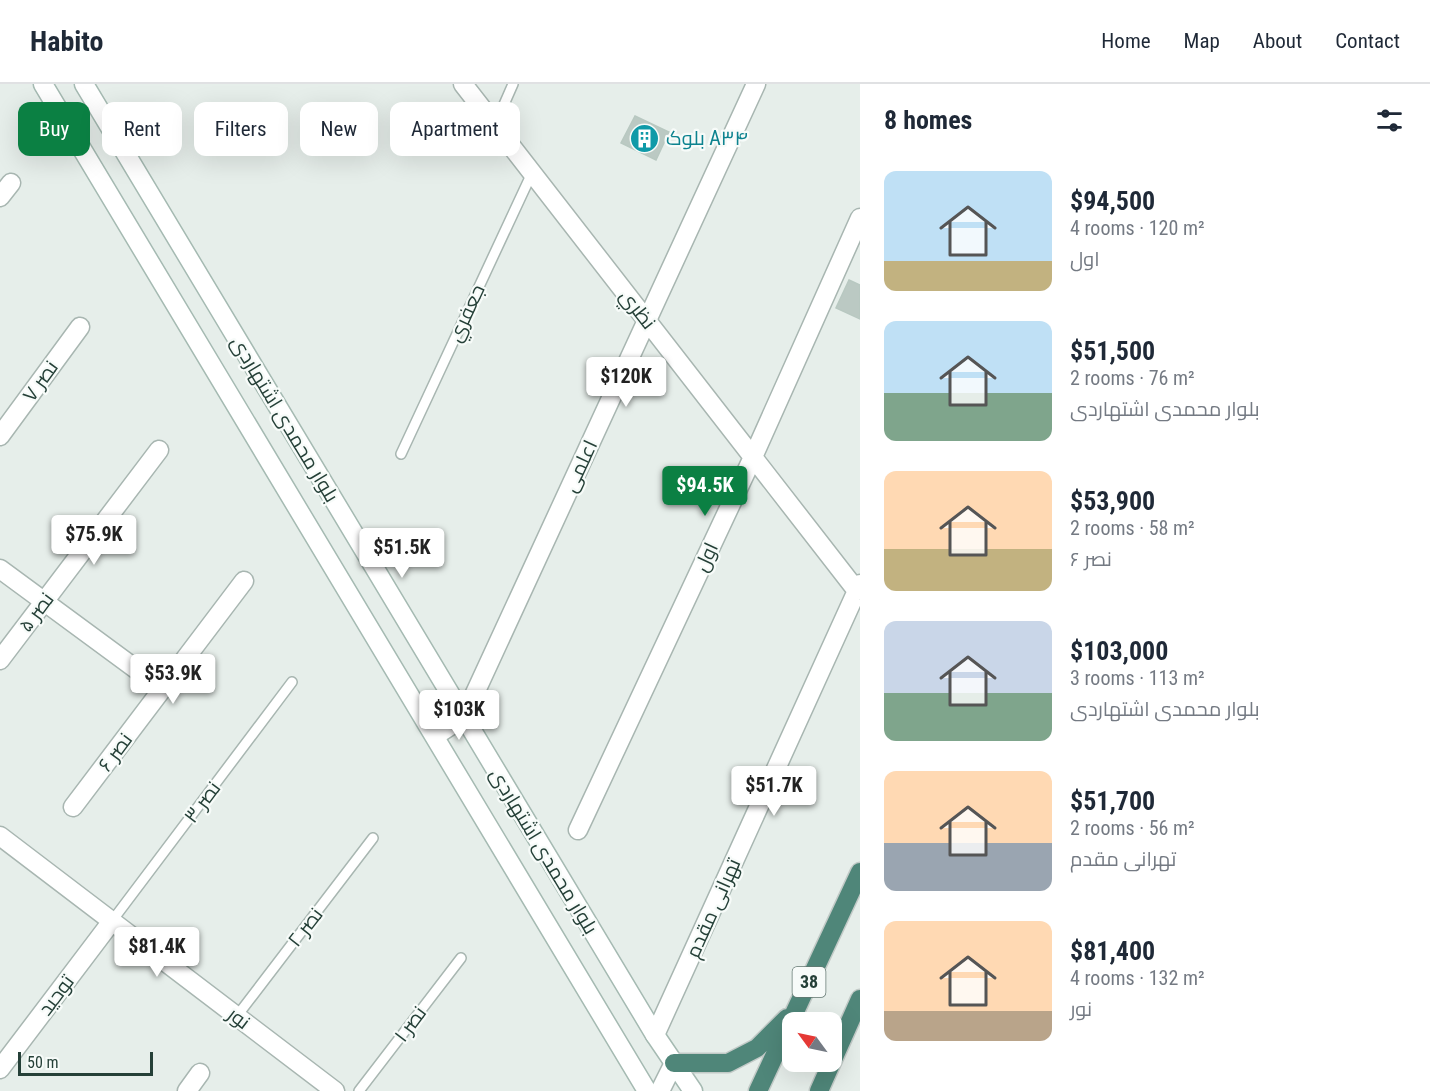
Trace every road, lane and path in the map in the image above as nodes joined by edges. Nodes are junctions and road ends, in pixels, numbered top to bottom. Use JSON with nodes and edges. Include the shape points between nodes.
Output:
{"nodes":[{"id":1,"x":43,"y":84,"type":"edge"},
{"id":2,"x":84,"y":84,"type":"edge"},
{"id":3,"x":463,"y":84,"type":"edge"},
{"id":4,"x":513,"y":84,"type":"edge"},
{"id":5,"x":756,"y":84,"type":"edge"},
{"id":6,"x":477,"y":102,"type":"edge"},
{"id":7,"x":505,"y":102,"type":"edge"},
{"id":8,"x":519,"y":156,"type":"edge"},
{"id":9,"x":532,"y":172,"type":"junction"},
{"id":10,"x":860,"y":218,"type":"edge"},
{"id":11,"x":647,"y":321,"type":"junction"},
{"id":12,"x":80,"y":327,"type":"dead end"},
{"id":13,"x":0,"y":436,"type":"edge"},
{"id":14,"x":159,"y":450,"type":"dead end"},
{"id":15,"x":401,"y":454,"type":"dead end"},
{"id":16,"x":753,"y":457,"type":"junction"},
{"id":17,"x":0,"y":569,"type":"edge"},
{"id":18,"x":244,"y":581,"type":"dead end"},
{"id":19,"x":858,"y":587,"type":"edge"},
{"id":20,"x":44,"y":602,"type":"junction"},
{"id":21,"x":0,"y":660,"type":"edge"},
{"id":22,"x":292,"y":682,"type":"dead end"},
{"id":23,"x":163,"y":689,"type":"junction"},
{"id":24,"x":464,"y":717,"type":"junction"},
{"id":25,"x":435,"y":736,"type":"junction"},
{"id":26,"x":73,"y":807,"type":"dead end"},
{"id":27,"x":578,"y":830,"type":"dead end"},
{"id":28,"x":0,"y":836,"type":"edge"},
{"id":29,"x":373,"y":838,"type":"dead end"},
{"id":30,"x":860,"y":872,"type":"edge"},
{"id":31,"x":112,"y":921,"type":"junction"},
{"id":32,"x":460,"y":958,"type":"dead end"},
{"id":33,"x":803,"y":994,"type":"junction"},
{"id":34,"x":860,"y":999,"type":"edge"},
{"id":35,"x":237,"y":1016,"type":"junction"},
{"id":36,"x":655,"y":1035,"type":"junction"},
{"id":37,"x":674,"y":1063,"type":"junction"},
{"id":38,"x":0,"y":1069,"type":"edge"},
{"id":39,"x":200,"y":1073,"type":"dead end"},
{"id":40,"x":187,"y":1091,"type":"edge"},
{"id":41,"x":335,"y":1091,"type":"edge"},
{"id":42,"x":359,"y":1091,"type":"edge"},
{"id":43,"x":647,"y":1091,"type":"edge"},
{"id":44,"x":660,"y":1091,"type":"edge"},
{"id":45,"x":693,"y":1091,"type":"edge"},
{"id":46,"x":758,"y":1091,"type":"edge"},
{"id":47,"x":819,"y":1091,"type":"edge"}],
"edges":[{"from":1,"to":25,"type":"street","name":"بلوار محمدی اشتهاردی"},
{"from":2,"to":24,"type":"street","name":"بلوار محمدی اشتهاردی"},
{"from":3,"to":6,"type":"street","name":"نظري"},
{"from":4,"to":7,"type":"lane"},
{"from":5,"to":11,"type":"street","name":"اعلمی"},
{"from":8,"to":9,"type":"street","name":"نظري"},
{"from":9,"to":11,"type":"street","name":"نظري"},
{"from":9,"to":15,"type":"lane","name":"جعفري"},
{"from":10,"to":16,"type":"street","name":"اول"},
{"from":11,"to":16,"type":"street","name":"نظري"},
{"from":11,"to":24,"type":"street","name":"اعلمی"},
{"from":12,"to":13,"type":"street","name":"نصر ۷"},
{"from":14,"to":20,"type":"street","name":"نصر ۵"},
{"from":16,"to":19,"type":"street","name":"نظري"},
{"from":16,"to":27,"type":"street","name":"اول"},
{"from":17,"to":20,"type":"street"},
{"from":18,"to":23,"type":"street","name":"نصر ۶"},
{"from":19,"to":36,"type":"street","name":"تهرانی مقدم"},
{"from":20,"to":21,"type":"street","name":"نصر ۵"},
{"from":20,"to":23,"type":"street"},
{"from":22,"to":31,"type":"lane","name":"نصر ۳"},
{"from":23,"to":26,"type":"street","name":"نصر ۶"},
{"from":24,"to":25,"type":"street"},
{"from":24,"to":36,"type":"street","name":"بلوار محمدی اشتهاردی"},
{"from":25,"to":43,"type":"street","name":"بلوار محمدی اشتهاردی"},
{"from":28,"to":31,"type":"street","name":"نور"},
{"from":29,"to":35,"type":"lane","name":"نصر ۲"},
{"from":30,"to":33,"type":"highway","number":"38"},
{"from":31,"to":35,"type":"street","name":"نور"},
{"from":31,"to":38,"type":"street","name":"توحید"},
{"from":32,"to":42,"type":"lane","name":"نصر ۱"},
{"from":33,"to":37,"type":"highway","via":[[786,1020],[764,1041],[729,1063]]},
{"from":33,"to":46,"type":"highway","number":"38"},
{"from":34,"to":47,"type":"highway"},
{"from":35,"to":41,"type":"street","name":"نور"},
{"from":36,"to":37,"type":"street","name":"بلوار محمدی اشتهاردی"},
{"from":37,"to":44,"type":"street"},
{"from":37,"to":45,"type":"street","name":"بلوار محمدی اشتهاردی"},
{"from":39,"to":40,"type":"street"}]}
